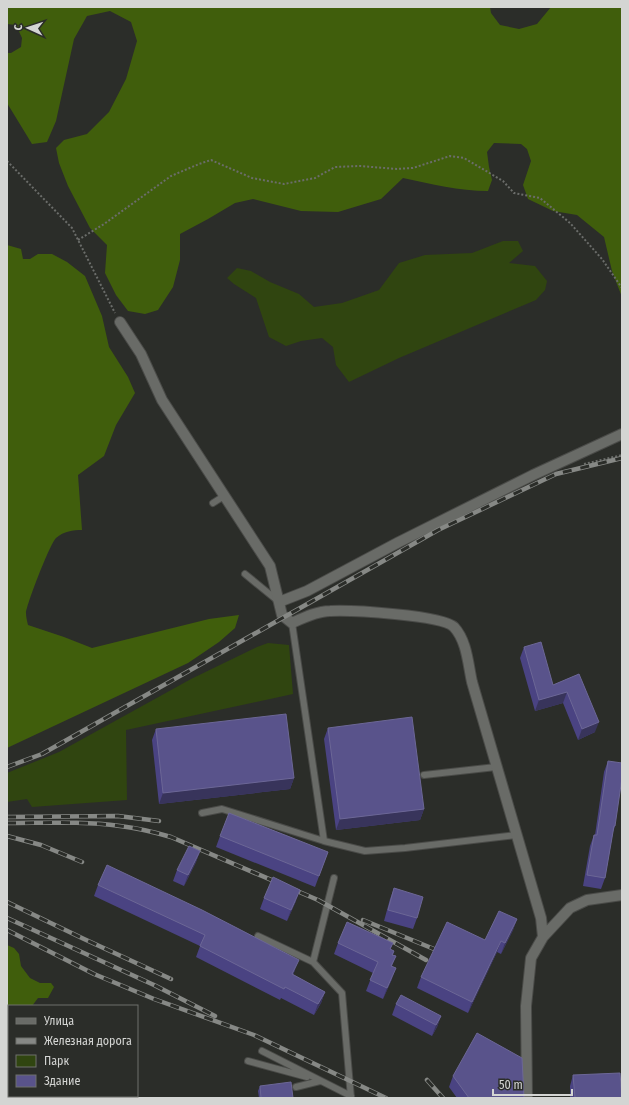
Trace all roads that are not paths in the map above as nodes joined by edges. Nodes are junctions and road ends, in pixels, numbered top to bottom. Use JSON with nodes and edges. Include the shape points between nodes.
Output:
{"nodes":[{"id":1,"x":120,"y":322,"type":"road end"},
{"id":2,"x":622,"y":434,"type":"edge"},
{"id":3,"x":224,"y":496,"type":"junction"},
{"id":4,"x":213,"y":503,"type":"dead end"},
{"id":5,"x":245,"y":574,"type":"dead end"},
{"id":6,"x":279,"y":602,"type":"junction"},
{"id":7,"x":292,"y":623,"type":"junction"},
{"id":8,"x":496,"y":767,"type":"junction"},
{"id":9,"x":424,"y":775,"type":"dead end"},
{"id":10,"x":202,"y":813,"type":"dead end"},
{"id":11,"x":516,"y":835,"type":"junction"},
{"id":12,"x":324,"y":841,"type":"junction"},
{"id":13,"x":334,"y":878,"type":"dead end"},
{"id":14,"x":622,"y":895,"type":"edge"},
{"id":15,"x":258,"y":936,"type":"dead end"},
{"id":16,"x":543,"y":937,"type":"junction"},
{"id":17,"x":313,"y":962,"type":"junction"},
{"id":18,"x":262,"y":1051,"type":"dead end"},
{"id":19,"x":248,"y":1061,"type":"dead end"},
{"id":20,"x":320,"y":1080,"type":"junction"},
{"id":21,"x":296,"y":1087,"type":"dead end"},
{"id":22,"x":351,"y":1097,"type":"edge"},
{"id":23,"x":528,"y":1098,"type":"edge"}],
"edges":[{"from":1,"to":3,"type":"street","via":[[141,354],[162,400]]},
{"from":2,"to":6,"type":"street","via":[[533,475],[307,591]]},
{"from":3,"to":4,"type":"lane"},
{"from":3,"to":6,"type":"street","via":[[270,566]]},
{"from":5,"to":6,"type":"lane"},
{"from":6,"to":7,"type":"street","via":[[282,615]]},
{"from":7,"to":8,"type":"street","via":[[329,611],[384,612],[437,620],[454,626],[464,643]]},
{"from":7,"to":12,"type":"lane"},
{"from":8,"to":9,"type":"lane"},
{"from":8,"to":11,"type":"street"},
{"from":10,"to":12,"type":"lane","via":[[222,809]]},
{"from":11,"to":12,"type":"lane","via":[[365,850]]},
{"from":11,"to":16,"type":"street","via":[[541,918]]},
{"from":13,"to":17,"type":"lane"},
{"from":14,"to":16,"type":"street","via":[[587,900],[570,908]]},
{"from":15,"to":17,"type":"lane"},
{"from":16,"to":23,"type":"street","via":[[531,958],[526,1006]]},
{"from":17,"to":22,"type":"lane","via":[[342,993]]},
{"from":18,"to":20,"type":"lane"},
{"from":19,"to":20,"type":"lane"},
{"from":20,"to":21,"type":"lane"},
{"from":20,"to":22,"type":"lane"}]}
